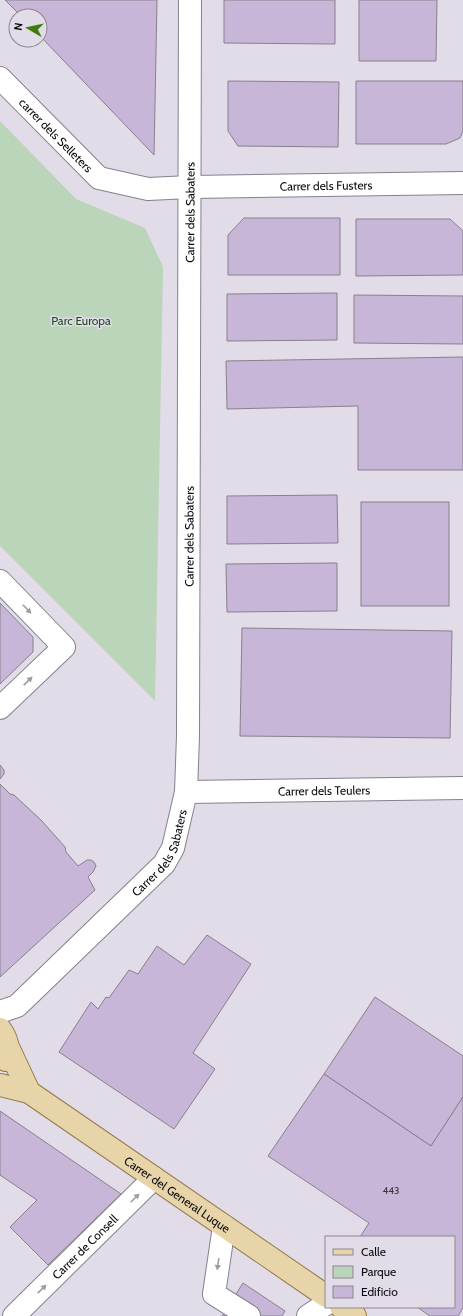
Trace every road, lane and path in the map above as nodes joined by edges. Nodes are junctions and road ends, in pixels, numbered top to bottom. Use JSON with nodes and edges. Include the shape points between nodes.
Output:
{"nodes":[{"id":1,"x":190,"y":0,"type":"edge"},
{"id":2,"x":0,"y":78,"type":"edge"},
{"id":3,"x":463,"y":183,"type":"edge"},
{"id":4,"x":190,"y":187,"type":"junction"},
{"id":5,"x":0,"y":581,"type":"edge"},
{"id":6,"x":0,"y":708,"type":"edge"},
{"id":7,"x":463,"y":788,"type":"edge"},
{"id":8,"x":186,"y":792,"type":"junction"},
{"id":9,"x":9,"y":1009,"type":"edge"},
{"id":10,"x":5,"y":1039,"type":"edge"},
{"id":11,"x":0,"y":1072,"type":"edge"},
{"id":12,"x":0,"y":1086,"type":"edge"},
{"id":13,"x":29,"y":1092,"type":"junction"},
{"id":14,"x":154,"y":1178,"type":"junction"},
{"id":15,"x":224,"y":1226,"type":"junction"},
{"id":16,"x":325,"y":1295,"type":"edge"},
{"id":17,"x":325,"y":1305,"type":"edge"},
{"id":18,"x":342,"y":1308,"type":"edge"},
{"id":19,"x":14,"y":1316,"type":"edge"},
{"id":20,"x":249,"y":1316,"type":"edge"},
{"id":21,"x":308,"y":1316,"type":"edge"},
{"id":22,"x":354,"y":1316,"type":"edge"}],
"edges":[{"from":1,"to":4,"type":"street","name":"Carrer dels Sabaters"},
{"from":2,"to":4,"type":"street","name":"carrer dels Selleters","via":[[99,178],[148,189]]},
{"from":3,"to":4,"type":"street","name":"Carrer dels Fusters"},
{"from":4,"to":8,"type":"street","name":"Carrer dels Sabaters"},
{"from":5,"to":6,"type":"street","via":[[64,647]]},
{"from":7,"to":8,"type":"street","name":"Carrer dels Teulers"},
{"from":8,"to":9,"type":"street","name":"Carrer dels Sabaters","via":[[173,848],[164,864]]},
{"from":9,"to":10,"type":"street","name":"Carrer dels Sabaters"},
{"from":10,"to":11,"type":"main road","via":[[7,1058]]},
{"from":10,"to":13,"type":"main road"},
{"from":12,"to":13,"type":"main road","name":"Carrer del General Luque"},
{"from":13,"to":14,"type":"main road","name":"Carrer del General Luque"},
{"from":14,"to":15,"type":"main road","name":"Carrer del General Luque"},
{"from":19,"to":14,"type":"street","name":"Carrer de Consell","one_way":true},
{"from":15,"to":16,"type":"main road","name":"Carrer del General Luque"},
{"from":15,"to":20,"type":"street","one_way":true,"via":[[214,1294]]},
{"from":17,"to":21,"type":"street"},
{"from":18,"to":22,"type":"main road"}]}
